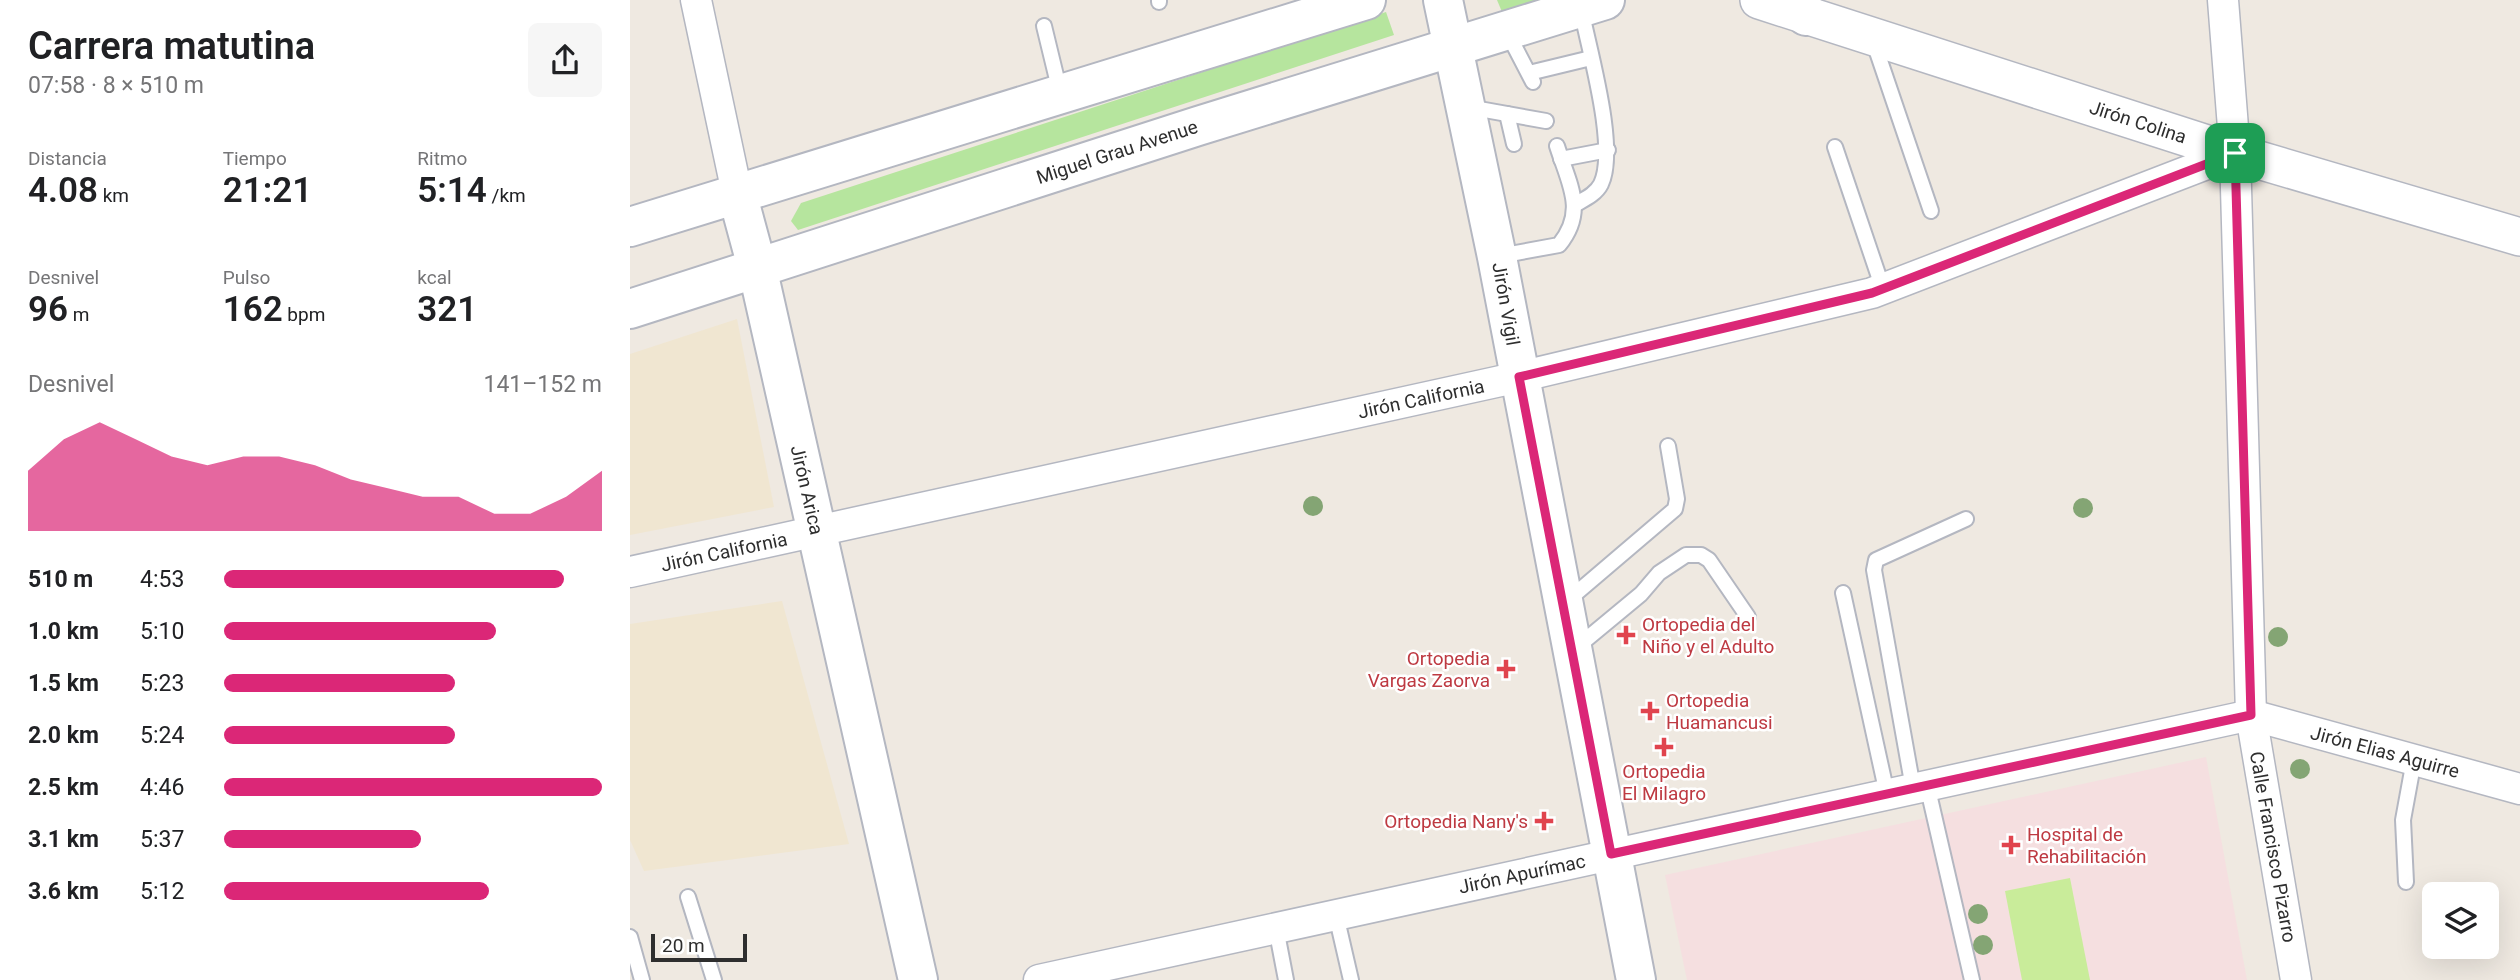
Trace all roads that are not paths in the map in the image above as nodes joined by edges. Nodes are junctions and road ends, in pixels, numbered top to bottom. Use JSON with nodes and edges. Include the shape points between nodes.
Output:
{"nodes":[{"id":1,"x":696,"y":0,"type":"edge"},
{"id":2,"x":1366,"y":0,"type":"edge"},
{"id":3,"x":1443,"y":0,"type":"edge"},
{"id":4,"x":1759,"y":0,"type":"edge"},
{"id":5,"x":2222,"y":0,"type":"edge"},
{"id":6,"x":1593,"y":4,"type":"edge"},
{"id":7,"x":1803,"y":8,"type":"edge"},
{"id":8,"x":1044,"y":26,"type":"dead end"},
{"id":9,"x":1507,"y":30,"type":"junction"},
{"id":10,"x":1872,"y":36,"type":"junction"},
{"id":11,"x":1454,"y":47,"type":"junction"},
{"id":12,"x":1591,"y":58,"type":"junction"},
{"id":13,"x":1061,"y":93,"type":"junction"},
{"id":14,"x":1467,"y":107,"type":"junction"},
{"id":15,"x":1507,"y":114,"type":"junction"},
{"id":16,"x":1546,"y":121,"type":"dead end"},
{"id":17,"x":1514,"y":144,"type":"dead end"},
{"id":18,"x":1836,"y":147,"type":"dead end"},
{"id":19,"x":1608,"y":150,"type":"junction"},
{"id":20,"x":2235,"y":153,"type":"junction"},
{"id":21,"x":737,"y":193,"type":"junction"},
{"id":22,"x":1576,"y":204,"type":"junction"},
{"id":23,"x":1931,"y":211,"type":"dead end"},
{"id":24,"x":630,"y":227,"type":"edge"},
{"id":25,"x":2520,"y":237,"type":"edge"},
{"id":26,"x":1497,"y":257,"type":"junction"},
{"id":27,"x":757,"y":267,"type":"junction"},
{"id":28,"x":1883,"y":289,"type":"junction"},
{"id":29,"x":630,"y":309,"type":"edge"},
{"id":30,"x":1519,"y":377,"type":"junction"},
{"id":31,"x":1668,"y":446,"type":"dead end"},
{"id":32,"x":1966,"y":519,"type":"dead end"},
{"id":33,"x":817,"y":531,"type":"junction"},
{"id":34,"x":630,"y":572,"type":"edge"},
{"id":35,"x":1843,"y":593,"type":"dead end"},
{"id":36,"x":1563,"y":604,"type":"junction"},
{"id":37,"x":1748,"y":617,"type":"dead end"},
{"id":38,"x":1572,"y":652,"type":"junction"},
{"id":39,"x":2251,"y":715,"type":"junction"},
{"id":40,"x":2414,"y":760,"type":"junction"},
{"id":41,"x":1909,"y":789,"type":"junction"},
{"id":42,"x":2520,"y":789,"type":"edge"},
{"id":43,"x":1611,"y":854,"type":"junction"},
{"id":44,"x":2406,"y":882,"type":"dead end"},
{"id":45,"x":688,"y":897,"type":"dead end"},
{"id":46,"x":1336,"y":915,"type":"junction"},
{"id":47,"x":1276,"y":928,"type":"junction"},
{"id":48,"x":630,"y":937,"type":"edge"},
{"id":49,"x":642,"y":980,"type":"edge"},
{"id":50,"x":713,"y":980,"type":"edge"},
{"id":51,"x":918,"y":980,"type":"edge"},
{"id":52,"x":1040,"y":980,"type":"edge"},
{"id":53,"x":1286,"y":980,"type":"edge"},
{"id":54,"x":1351,"y":980,"type":"edge"},
{"id":55,"x":1636,"y":980,"type":"edge"},
{"id":56,"x":1972,"y":980,"type":"edge"},
{"id":57,"x":2296,"y":980,"type":"edge"}],
"edges":[{"from":1,"to":21,"type":"street","name":"Jirón Arica"},
{"from":2,"to":13,"type":"main road"},
{"from":3,"to":11,"type":"main road","name":"Jirón Vigil"},
{"from":4,"to":7,"type":"street","name":"Jirón Colina"},
{"from":5,"to":20,"type":"street","name":"Calle Francisco Pizarro"},
{"from":6,"to":9,"type":"main road","name":"Miguel Grau Avenue"},
{"from":6,"to":12,"type":"lane"},
{"from":7,"to":10,"type":"street","name":"Jirón Colina"},
{"from":8,"to":13,"type":"lane"},
{"from":9,"to":11,"type":"main road","name":"Miguel Grau Avenue"},
{"from":9,"to":12,"type":"lane","via":[[1531,78]]},
{"from":10,"to":20,"type":"street","name":"Jirón Colina"},
{"from":10,"to":23,"type":"lane"},
{"from":11,"to":14,"type":"main road","name":"Jirón Vigil"},
{"from":11,"to":27,"type":"main road","name":"Miguel Grau Avenue"},
{"from":12,"to":19,"type":"lane"},
{"from":13,"to":21,"type":"main road"},
{"from":14,"to":15,"type":"lane"},
{"from":14,"to":26,"type":"main road","name":"Jirón Vigil"},
{"from":15,"to":16,"type":"lane"},
{"from":15,"to":17,"type":"lane"},
{"from":18,"to":28,"type":"lane"},
{"from":19,"to":22,"type":"lane","via":[[1602,183]]},
{"from":19,"to":22,"type":"lane","via":[[1559,153]]},
{"from":20,"to":25,"type":"street","name":"Jirón Colina"},
{"from":20,"to":28,"type":"street","name":"Jirón California"},
{"from":20,"to":39,"type":"street","name":"Calle Francisco Pizarro"},
{"from":21,"to":24,"type":"main road"},
{"from":21,"to":27,"type":"main road","name":"Jirón Arica"},
{"from":22,"to":26,"type":"lane","via":[[1570,229],[1559,245]]},
{"from":26,"to":30,"type":"main road","name":"Jirón Vigil"},
{"from":27,"to":29,"type":"main road","name":"Miguel Grau Avenue"},
{"from":27,"to":33,"type":"main road","name":"Jirón Arica"},
{"from":28,"to":30,"type":"street","name":"Jirón California"},
{"from":30,"to":33,"type":"street","name":"Jirón California"},
{"from":30,"to":36,"type":"main road","name":"Jirón Vigil"},
{"from":31,"to":36,"type":"lane","via":[[1675,509]]},
{"from":32,"to":41,"type":"lane","via":[[1876,560]]},
{"from":33,"to":34,"type":"street","name":"Jirón California"},
{"from":33,"to":51,"type":"main road","name":"Jirón Arica"},
{"from":35,"to":41,"type":"lane"},
{"from":36,"to":38,"type":"main road","name":"Jirón Vigil"},
{"from":37,"to":38,"type":"lane","via":[[1709,560],[1686,555],[1659,573]]},
{"from":38,"to":43,"type":"main road","name":"Jirón Vigil"},
{"from":39,"to":40,"type":"street","name":"Jirón Elias Aguirre"},
{"from":39,"to":41,"type":"street","name":"Jirón Apurímac"},
{"from":39,"to":57,"type":"street","name":"Calle Francisco Pizarro"},
{"from":40,"to":42,"type":"street","name":"Jirón Elias Aguirre"},
{"from":40,"to":44,"type":"lane","via":[[2404,811]]},
{"from":41,"to":43,"type":"street","name":"Jirón Apurímac"},
{"from":41,"to":56,"type":"lane"},
{"from":43,"to":46,"type":"street","name":"Jirón Apurímac"},
{"from":43,"to":55,"type":"main road","name":"Jirón Vigil"},
{"from":45,"to":50,"type":"lane"},
{"from":46,"to":47,"type":"street","name":"Jirón Apurímac"},
{"from":46,"to":54,"type":"lane"},
{"from":47,"to":52,"type":"street","name":"Jirón Apurímac"},
{"from":47,"to":53,"type":"lane"},
{"from":48,"to":49,"type":"lane"}]}
